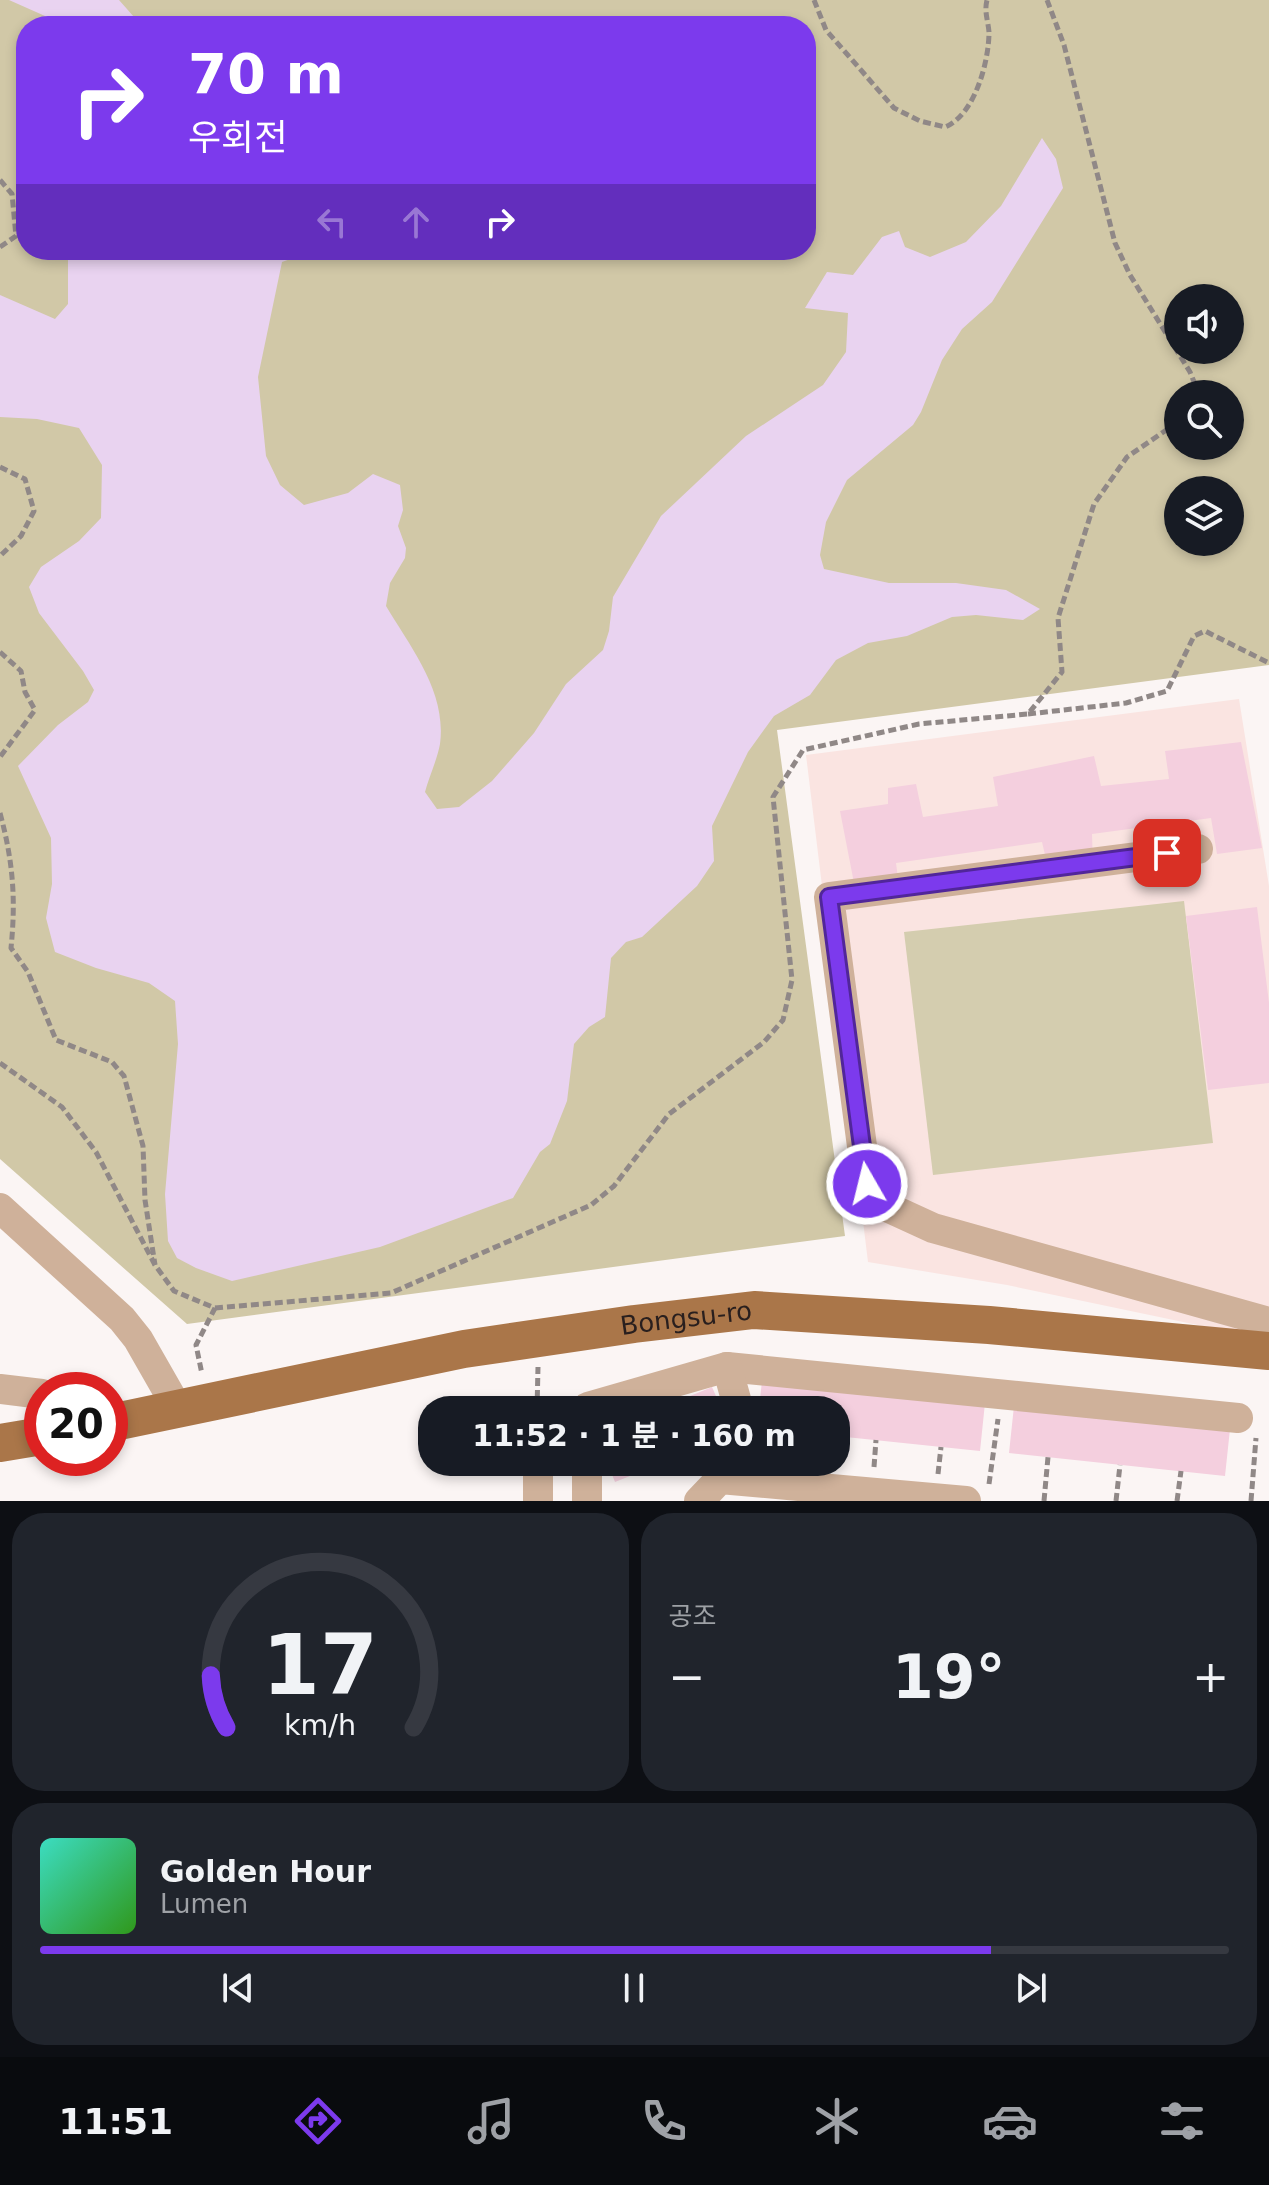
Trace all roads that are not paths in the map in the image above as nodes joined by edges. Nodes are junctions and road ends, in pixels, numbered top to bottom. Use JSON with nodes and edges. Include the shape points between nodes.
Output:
{"nodes":[{"id":1,"x":1198,"y":849,"type":"dead end"},
{"id":2,"x":0,"y":1208,"type":"edge"},
{"id":3,"x":1269,"y":1322,"type":"edge"},
{"id":4,"x":1269,"y":1351,"type":"edge"},
{"id":5,"x":727,"y":1367,"type":"junction"},
{"id":6,"x":0,"y":1389,"type":"edge"},
{"id":7,"x":24,"y":1392,"type":"edge"},
{"id":8,"x":626,"y":1396,"type":"edge"},
{"id":9,"x":735,"y":1396,"type":"edge"},
{"id":10,"x":128,"y":1402,"type":"edge"},
{"id":11,"x":193,"y":1406,"type":"junction"},
{"id":12,"x":128,"y":1419,"type":"edge"},
{"id":13,"x":1247,"y":1425,"type":"road end"},
{"id":14,"x":24,"y":1439,"type":"edge"},
{"id":15,"x":0,"y":1443,"type":"edge"},
{"id":16,"x":538,"y":1476,"type":"edge"},
{"id":17,"x":587,"y":1476,"type":"edge"},
{"id":18,"x":735,"y":1476,"type":"edge"},
{"id":19,"x":794,"y":1476,"type":"edge"},
{"id":20,"x":977,"y":1495,"type":"edge"},
{"id":21,"x":538,"y":1501,"type":"edge"},
{"id":22,"x":587,"y":1501,"type":"edge"},
{"id":23,"x":699,"y":1501,"type":"edge"}],
"edges":[{"from":1,"to":3,"type":"street","via":[[829,897],[867,1184],[885,1206],[933,1228]]},
{"from":2,"to":11,"type":"street","via":[[122,1319]]},
{"from":4,"to":11,"type":"main road","name":"Bongsu-ro","via":[[754,1310],[464,1349]]},
{"from":5,"to":8,"type":"street"},
{"from":5,"to":9,"type":"street"},
{"from":5,"to":13,"type":"street"},
{"from":6,"to":7,"type":"street"},
{"from":10,"to":11,"type":"street"},
{"from":11,"to":12,"type":"main road","name":"Bongsu-ro"},
{"from":14,"to":15,"type":"main road"},
{"from":16,"to":21,"type":"street"},
{"from":17,"to":22,"type":"street"},
{"from":18,"to":23,"type":"street","via":[[720,1479]]},
{"from":19,"to":20,"type":"street"}]}
